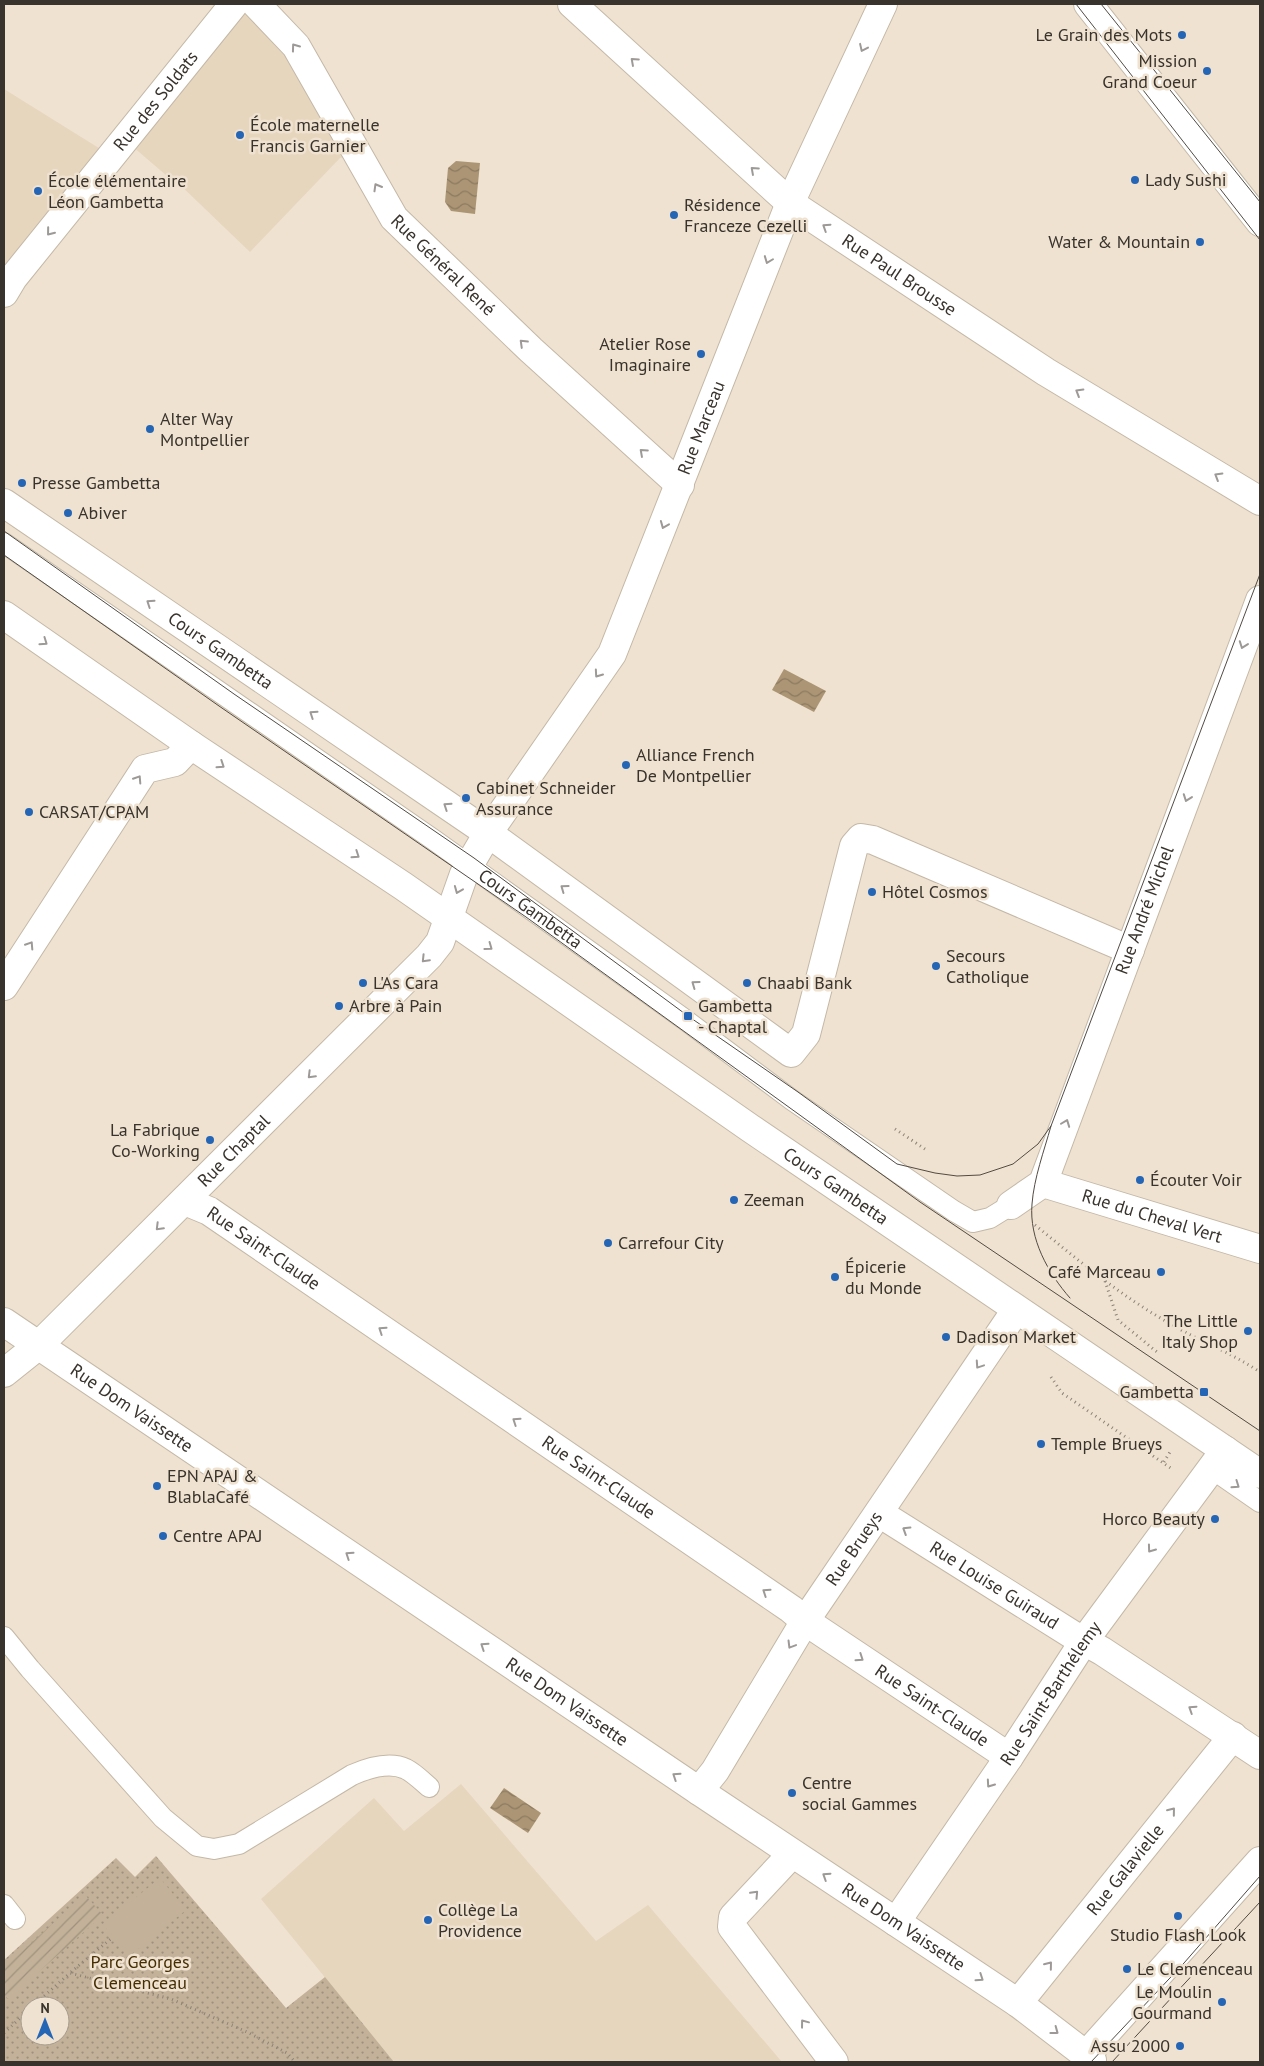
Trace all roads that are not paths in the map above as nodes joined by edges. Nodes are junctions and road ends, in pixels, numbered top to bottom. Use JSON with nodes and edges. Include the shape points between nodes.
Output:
{"nodes":[{"id":1,"x":234,"y":4,"type":"edge"},
{"id":2,"x":256,"y":4,"type":"edge"},
{"id":3,"x":572,"y":4,"type":"edge"},
{"id":4,"x":883,"y":4,"type":"edge"},
{"id":5,"x":1088,"y":4,"type":"edge"},
{"id":6,"x":790,"y":203,"type":"junction"},
{"id":7,"x":1260,"y":222,"type":"edge"},
{"id":8,"x":4,"y":293,"type":"edge"},
{"id":9,"x":680,"y":485,"type":"junction"},
{"id":10,"x":1260,"y":501,"type":"edge"},
{"id":11,"x":4,"y":503,"type":"edge"},
{"id":12,"x":4,"y":543,"type":"edge"},
{"id":13,"x":1260,"y":600,"type":"edge"},
{"id":14,"x":4,"y":615,"type":"edge"},
{"id":15,"x":191,"y":745,"type":"junction"},
{"id":16,"x":488,"y":833,"type":"junction"},
{"id":17,"x":470,"y":866,"type":"junction"},
{"id":18,"x":448,"y":917,"type":"junction"},
{"id":19,"x":1130,"y":950,"type":"junction"},
{"id":20,"x":4,"y":986,"type":"edge"},
{"id":21,"x":1043,"y":1183,"type":"junction"},
{"id":22,"x":185,"y":1201,"type":"junction"},
{"id":23,"x":1010,"y":1205,"type":"joint"},
{"id":24,"x":1260,"y":1249,"type":"edge"},
{"id":25,"x":1016,"y":1310,"type":"junction"},
{"id":26,"x":4,"y":1322,"type":"edge"},
{"id":27,"x":39,"y":1345,"type":"junction"},
{"id":28,"x":4,"y":1373,"type":"edge"},
{"id":29,"x":1218,"y":1459,"type":"junction"},
{"id":30,"x":1260,"y":1474,"type":"edge"},
{"id":31,"x":1260,"y":1502,"type":"edge"},
{"id":32,"x":879,"y":1513,"type":"junction"},
{"id":33,"x":805,"y":1621,"type":"junction"},
{"id":34,"x":4,"y":1637,"type":"edge"},
{"id":35,"x":1084,"y":1641,"type":"junction"},
{"id":36,"x":1233,"y":1736,"type":"junction"},
{"id":37,"x":1260,"y":1755,"type":"edge"},
{"id":38,"x":1009,"y":1757,"type":"junction"},
{"id":39,"x":429,"y":1787,"type":"dead end"},
{"id":40,"x":699,"y":1791,"type":"junction"},
{"id":41,"x":792,"y":1854,"type":"junction"},
{"id":42,"x":1260,"y":1861,"type":"edge"},
{"id":43,"x":896,"y":1922,"type":"junction"},
{"id":44,"x":1018,"y":2003,"type":"junction"},
{"id":45,"x":1090,"y":2059,"type":"edge"},
{"id":46,"x":834,"y":2062,"type":"edge"}],
"edges":[{"from":1,"to":8,"type":"street","name":"Rue des Soldats","one_way":true},
{"from":9,"to":2,"type":"street","name":"Rue Général René","one_way":true,"via":[[531,350],[394,218],[296,46]]},
{"from":6,"to":3,"type":"street","name":"Rue Paul Brousse","one_way":true},
{"from":4,"to":6,"type":"street","name":"Rue Marceau","one_way":true},
{"from":5,"to":7,"type":"street"},
{"from":6,"to":9,"type":"street","name":"Rue Marceau","one_way":true},
{"from":10,"to":6,"type":"street","name":"Rue Paul Brousse","one_way":true,"via":[[1046,372]]},
{"from":9,"to":16,"type":"street","name":"Rue Marceau","one_way":true,"via":[[612,654]]},
{"from":16,"to":11,"type":"street","name":"Cours Gambetta","one_way":true},
{"from":12,"to":17,"type":"lane","name":"Cours Gambetta"},
{"from":13,"to":19,"type":"street","name":"Rue André Michel","one_way":true},
{"from":14,"to":15,"type":"street","name":"Cours Gambetta","one_way":true},
{"from":15,"to":18,"type":"street","name":"Cours Gambetta","one_way":true},
{"from":20,"to":15,"type":"street","one_way":true,"via":[[145,769],[175,762]]},
{"from":16,"to":17,"type":"street","name":"Cours Gambetta"},
{"from":19,"to":16,"type":"street","name":"Cours Gambetta","one_way":true,"via":[[861,838],[854,846],[806,1034],[792,1053]]},
{"from":17,"to":18,"type":"street","name":"Cours Gambetta","one_way":true},
{"from":17,"to":23,"type":"lane","name":"Cours Gambetta","via":[[792,1100],[954,1211],[972,1222],[990,1218]]},
{"from":18,"to":22,"type":"street","name":"Rue Chaptal","one_way":true,"via":[[440,942],[429,956]]},
{"from":18,"to":25,"type":"street","name":"Cours Gambetta","one_way":true},
{"from":21,"to":19,"type":"street","name":"Rue André Michel","one_way":true},
{"from":21,"to":23,"type":"street"},
{"from":21,"to":24,"type":"street","name":"Rue du Cheval Vert"},
{"from":22,"to":27,"type":"street","name":"Rue Chaptal","one_way":true},
{"from":33,"to":22,"type":"street","name":"Rue Saint-Claude","one_way":true,"via":[[792,1609],[209,1211]]},
{"from":25,"to":29,"type":"street","name":"Cours Gambetta"},
{"from":25,"to":32,"type":"street","name":"Rue Brueys","one_way":true},
{"from":26,"to":27,"type":"street","name":"Rue Dom Vaissette"},
{"from":27,"to":28,"type":"street","name":"Rue Chaptal"},
{"from":40,"to":27,"type":"street","name":"Rue Dom Vaissette","one_way":true},
{"from":29,"to":30,"type":"street","name":"Cours Gambetta"},
{"from":29,"to":31,"type":"lane","one_way":true},
{"from":29,"to":35,"type":"street","name":"Rue Saint-Barthélemy","one_way":true},
{"from":32,"to":33,"type":"street","name":"Rue Brueys"},
{"from":35,"to":32,"type":"street","name":"Rue Louise Guiraud","one_way":true},
{"from":33,"to":38,"type":"street","name":"Rue Saint-Claude","one_way":true},
{"from":33,"to":40,"type":"street","name":"Rue Brueys","one_way":true},
{"from":34,"to":39,"type":"lane","via":[[162,1818],[197,1846],[214,1850],[238,1844],[369,1767],[407,1769]]},
{"from":36,"to":35,"type":"street","name":"Rue Louise Guiraud","one_way":true},
{"from":35,"to":38,"type":"street","name":"Rue Saint-Barthélemy"},
{"from":36,"to":37,"type":"street","name":"Rue Louise Guiraud"},
{"from":44,"to":36,"type":"street","name":"Rue Galavielle","one_way":true},
{"from":38,"to":43,"type":"street","name":"Rue Saint-Barthélemy","one_way":true},
{"from":40,"to":41,"type":"street","name":"Rue Dom Vaissette"},
{"from":43,"to":41,"type":"street","name":"Rue Dom Vaissette","one_way":true},
{"from":46,"to":41,"type":"street","one_way":true,"via":[[732,1927],[733,1917]]},
{"from":42,"to":45,"type":"street"},
{"from":43,"to":44,"type":"street","name":"Rue Dom Vaissette","one_way":true},
{"from":44,"to":45,"type":"street","name":"Rue Dom Vaissette","one_way":true}]}
